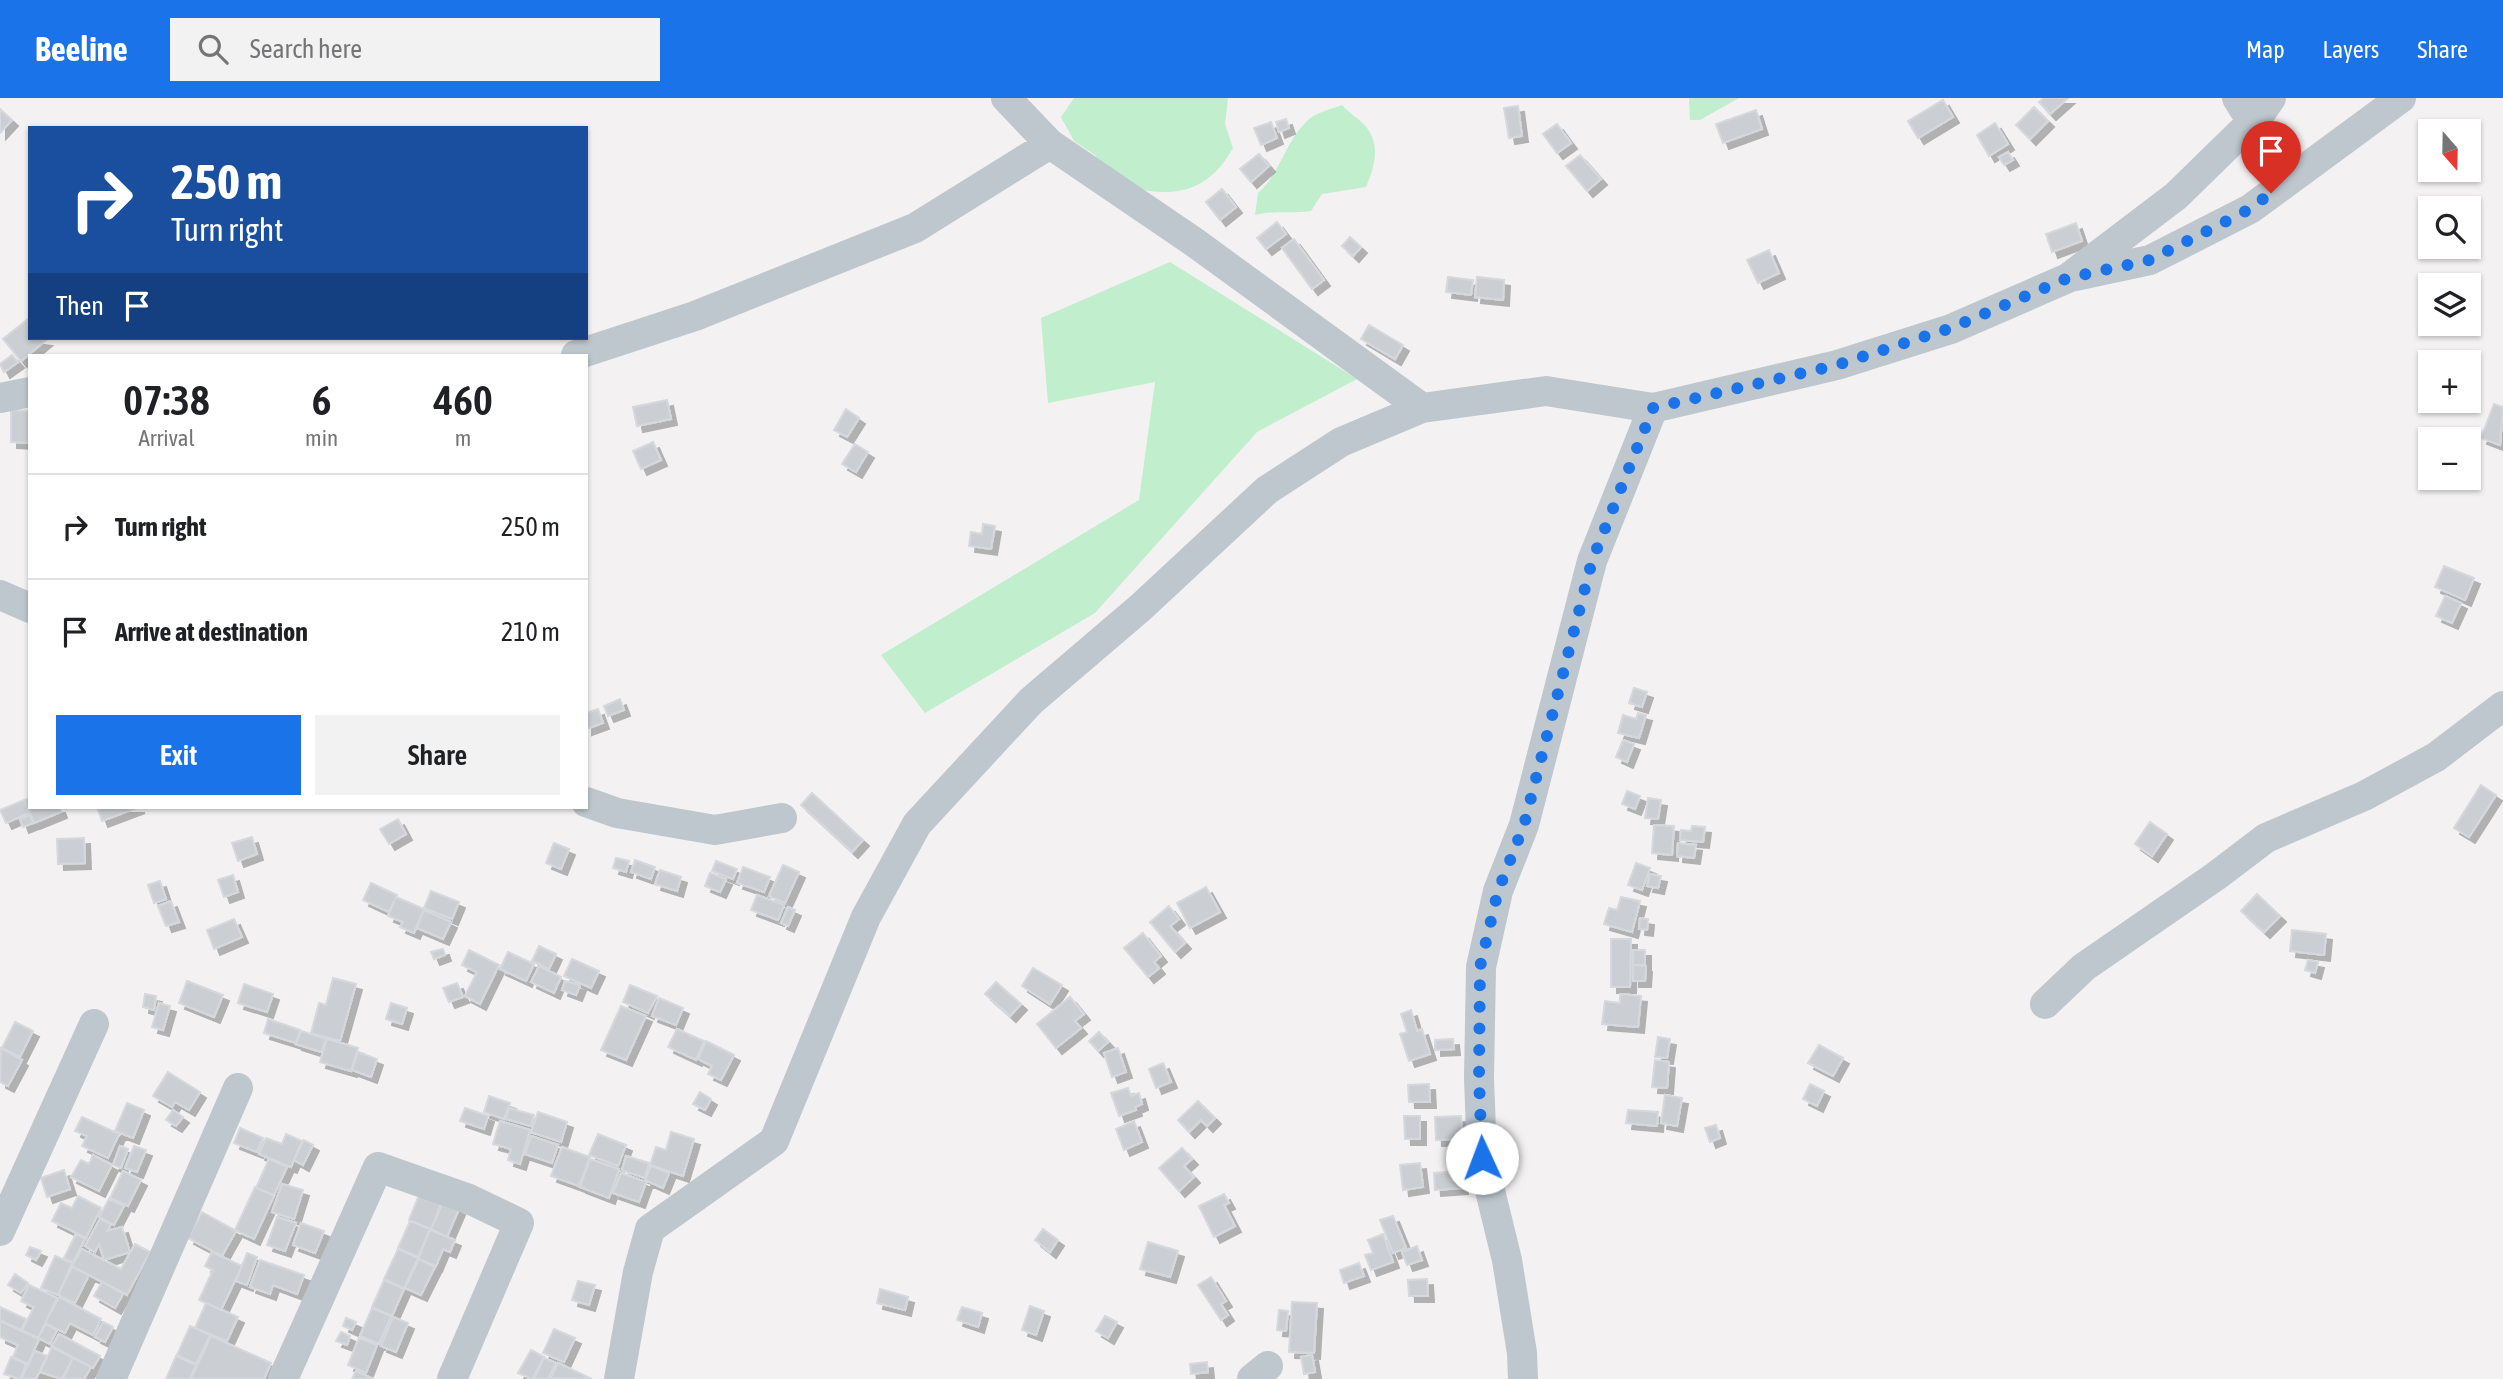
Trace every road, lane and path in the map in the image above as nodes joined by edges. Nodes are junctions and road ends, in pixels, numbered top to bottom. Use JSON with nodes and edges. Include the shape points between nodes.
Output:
{"nodes":[{"id":1,"x":1006,"y":98,"type":"edge"},
{"id":2,"x":2271,"y":98,"type":"edge"},
{"id":3,"x":2401,"y":98,"type":"edge"},
{"id":4,"x":2245,"y":110,"type":"edge"},
{"id":5,"x":1050,"y":144,"type":"junction"},
{"id":6,"x":2068,"y":278,"type":"junction"},
{"id":7,"x":579,"y":354,"type":"edge"},
{"id":8,"x":28,"y":392,"type":"edge"},
{"id":9,"x":0,"y":398,"type":"edge"},
{"id":10,"x":1422,"y":408,"type":"junction"},
{"id":11,"x":1653,"y":408,"type":"junction"},
{"id":12,"x":0,"y":595,"type":"edge"},
{"id":13,"x":28,"y":607,"type":"edge"},
{"id":14,"x":2503,"y":706,"type":"edge"},
{"id":15,"x":588,"y":803,"type":"edge"},
{"id":16,"x":782,"y":818,"type":"dead end"},
{"id":17,"x":2045,"y":1004,"type":"dead end"},
{"id":18,"x":94,"y":1024,"type":"dead end"},
{"id":19,"x":238,"y":1088,"type":"dead end"},
{"id":20,"x":0,"y":1231,"type":"edge"},
{"id":21,"x":111,"y":1379,"type":"edge"},
{"id":22,"x":283,"y":1379,"type":"edge"},
{"id":23,"x":452,"y":1379,"type":"edge"},
{"id":24,"x":619,"y":1379,"type":"edge"},
{"id":25,"x":1523,"y":1379,"type":"edge"}],
"edges":[{"from":1,"to":5,"type":"street"},
{"from":2,"to":4,"type":"street"},
{"from":3,"to":6,"type":"street","via":[[2250,209],[2150,260]]},
{"from":4,"to":6,"type":"street","via":[[2176,196]]},
{"from":5,"to":7,"type":"street","via":[[915,228],[695,316]]},
{"from":5,"to":10,"type":"street"},
{"from":6,"to":11,"type":"street","via":[[1951,328],[1837,365]]},
{"from":8,"to":9,"type":"street"},
{"from":10,"to":11,"type":"street","via":[[1546,391]]},
{"from":10,"to":24,"type":"street","via":[[1341,442],[1267,490],[1031,701],[917,824],[866,917],[774,1141],[650,1229]]},
{"from":11,"to":25,"type":"street","via":[[1592,561],[1524,825],[1498,891],[1480,967],[1482,1158],[1507,1260]]},
{"from":12,"to":13,"type":"street"},
{"from":14,"to":17,"type":"street","via":[[2436,757],[2364,796],[2266,838],[2084,967]]},
{"from":15,"to":16,"type":"street","via":[[617,813],[715,831]]},
{"from":18,"to":20,"type":"street"},
{"from":19,"to":21,"type":"street"},
{"from":22,"to":23,"type":"street","via":[[379,1167],[469,1199],[519,1223]]}]}
